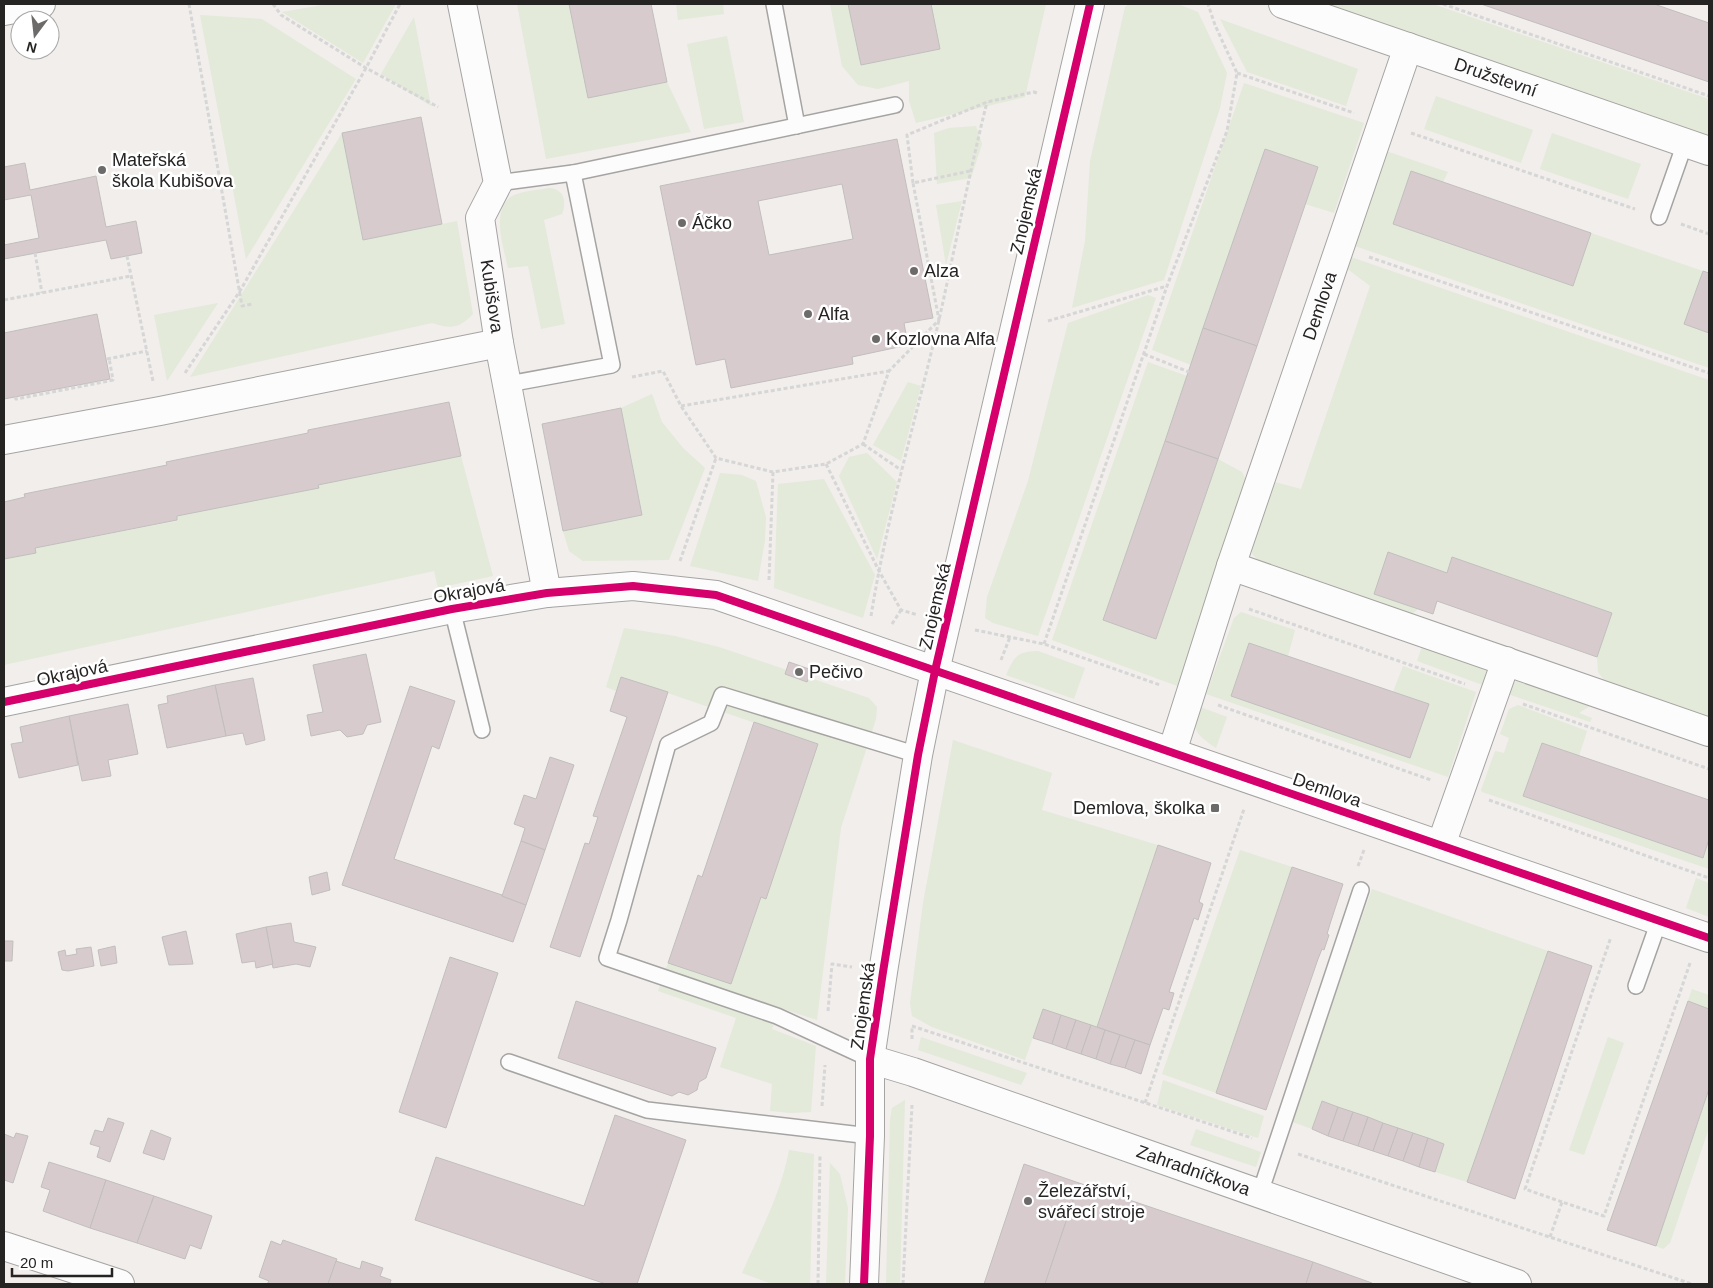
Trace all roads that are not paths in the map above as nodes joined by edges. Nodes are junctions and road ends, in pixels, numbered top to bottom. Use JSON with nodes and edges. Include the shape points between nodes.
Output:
{"nodes":[{"id":1,"x":41,"y":4,"type":"edge"},
{"id":2,"x":462,"y":4,"type":"edge"},
{"id":3,"x":774,"y":4,"type":"edge"},
{"id":4,"x":1090,"y":4,"type":"edge"},
{"id":5,"x":1283,"y":4,"type":"edge"},
{"id":6,"x":4,"y":11,"type":"edge"},
{"id":7,"x":1408,"y":47,"type":"junction"},
{"id":8,"x":895,"y":105,"type":"dead end"},
{"id":9,"x":797,"y":126,"type":"junction"},
{"id":10,"x":1697,"y":147,"type":"edge"},
{"id":11,"x":573,"y":173,"type":"junction"},
{"id":12,"x":498,"y":183,"type":"junction"},
{"id":13,"x":1659,"y":217,"type":"road end"},
{"id":14,"x":499,"y":343,"type":"junction"},
{"id":15,"x":508,"y":384,"type":"junction"},
{"id":16,"x":4,"y":440,"type":"edge"},
{"id":17,"x":1231,"y":566,"type":"junction"},
{"id":18,"x":547,"y":593,"type":"junction"},
{"id":19,"x":452,"y":609,"type":"junction"},
{"id":20,"x":1506,"y":661,"type":"junction"},
{"id":21,"x":935,"y":671,"type":"junction"},
{"id":22,"x":4,"y":702,"type":"edge"},
{"id":23,"x":482,"y":730,"type":"dead end"},
{"id":24,"x":1709,"y":732,"type":"edge"},
{"id":25,"x":1172,"y":752,"type":"junction"},
{"id":26,"x":918,"y":754,"type":"junction"},
{"id":27,"x":1441,"y":845,"type":"junction"},
{"id":28,"x":1361,"y":890,"type":"dead end"},
{"id":29,"x":1659,"y":921,"type":"junction"},
{"id":30,"x":1705,"y":936,"type":"edge"},
{"id":31,"x":1636,"y":986,"type":"dead end"},
{"id":32,"x":870,"y":1059,"type":"junction"},
{"id":33,"x":509,"y":1062,"type":"dead end"},
{"id":34,"x":870,"y":1136,"type":"junction"},
{"id":35,"x":1260,"y":1194,"type":"junction"},
{"id":36,"x":4,"y":1246,"type":"edge"},
{"id":37,"x":120,"y":1284,"type":"edge"},
{"id":38,"x":864,"y":1284,"type":"edge"},
{"id":39,"x":1518,"y":1284,"type":"edge"}],
"edges":[{"from":1,"to":6,"type":"street"},
{"from":2,"to":12,"type":"street"},
{"from":3,"to":9,"type":"lane"},
{"from":4,"to":21,"type":"street","name":"Znojemská"},
{"from":5,"to":7,"type":"street","name":"Družstevní"},
{"from":7,"to":10,"type":"street","name":"Družstevní"},
{"from":7,"to":17,"type":"street","name":"Demlova"},
{"from":8,"to":9,"type":"lane"},
{"from":9,"to":11,"type":"lane"},
{"from":10,"to":13,"type":"lane"},
{"from":11,"to":12,"type":"lane"},
{"from":11,"to":15,"type":"lane","via":[[612,365]]},
{"from":12,"to":14,"type":"street","name":"Kubišova","via":[[480,218]]},
{"from":14,"to":15,"type":"street","name":"Kubišova"},
{"from":14,"to":16,"type":"street"},
{"from":15,"to":18,"type":"street","name":"Kubišova"},
{"from":17,"to":20,"type":"street"},
{"from":17,"to":25,"type":"street","name":"Demlova"},
{"from":18,"to":19,"type":"street","name":"Okrajová"},
{"from":18,"to":21,"type":"street","name":"Okrajová","via":[[633,586],[716,596]]},
{"from":19,"to":22,"type":"street","name":"Okrajová"},
{"from":19,"to":23,"type":"lane"},
{"from":20,"to":24,"type":"street"},
{"from":20,"to":27,"type":"street"},
{"from":21,"to":25,"type":"street","name":"Demlova"},
{"from":21,"to":26,"type":"street","name":"Znojemská"},
{"from":25,"to":27,"type":"street","name":"Demlova"},
{"from":26,"to":32,"type":"street","name":"Znojemská"},
{"from":26,"to":32,"type":"lane","via":[[722,696],[711,723],[668,744],[607,958],[777,1016]]},
{"from":27,"to":29,"type":"street","name":"Demlova"},
{"from":28,"to":35,"type":"lane"},
{"from":29,"to":30,"type":"street","name":"Demlova"},
{"from":29,"to":31,"type":"lane"},
{"from":32,"to":34,"type":"street","name":"Znojemská"},
{"from":32,"to":35,"type":"street","name":"Zahradníčkova"},
{"from":33,"to":34,"type":"lane","via":[[646,1110]]},
{"from":34,"to":38,"type":"street","name":"Znojemská"},
{"from":35,"to":39,"type":"street","name":"Zahradníčkova"},
{"from":36,"to":37,"type":"street"}]}
